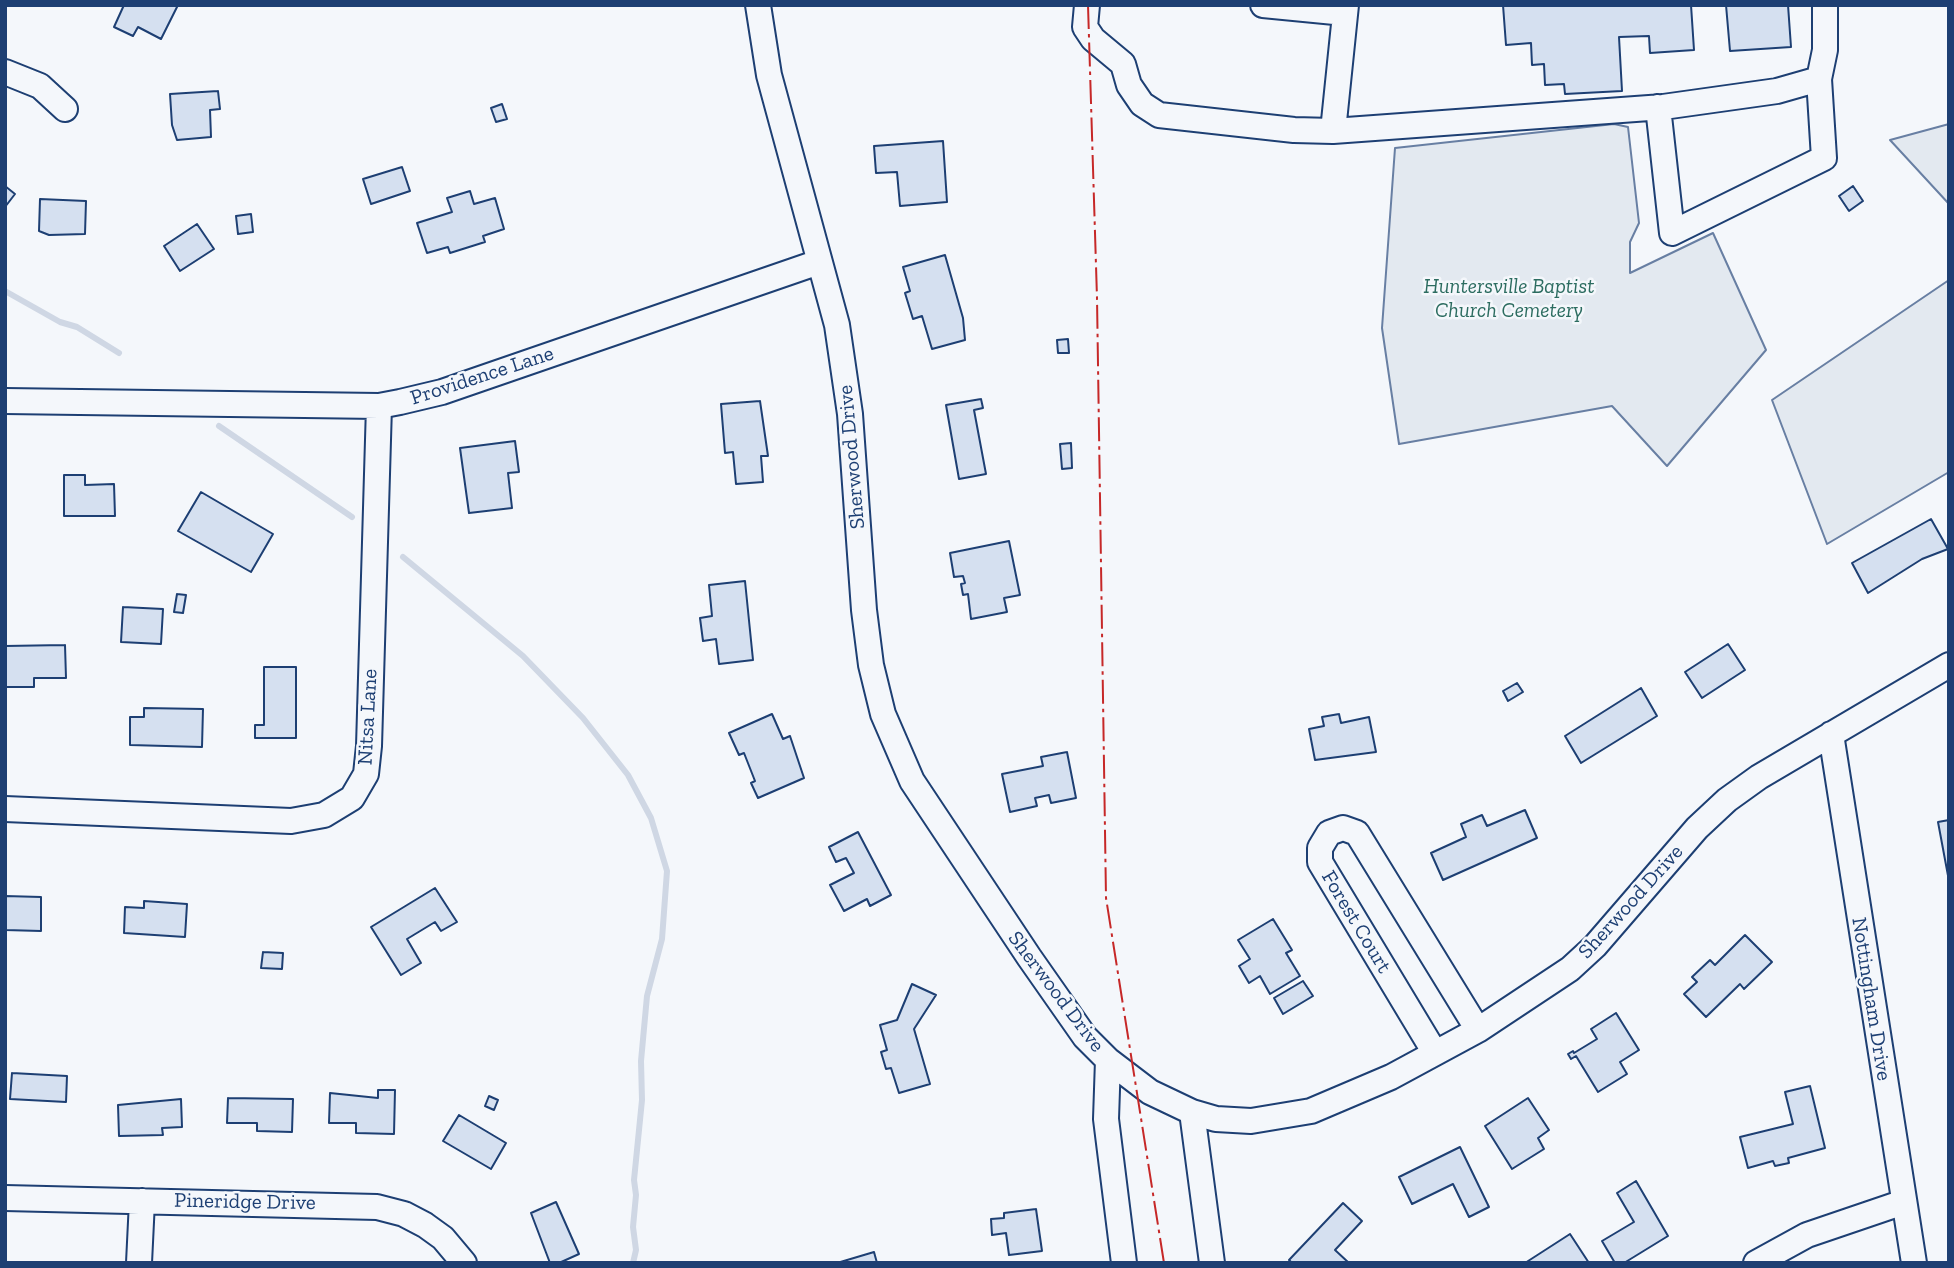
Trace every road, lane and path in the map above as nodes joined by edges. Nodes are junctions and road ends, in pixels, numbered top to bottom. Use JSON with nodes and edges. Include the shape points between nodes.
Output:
{"nodes":[{"id":1,"x":758,"y":5,"type":"edge"},
{"id":2,"x":1087,"y":5,"type":"edge"},
{"id":3,"x":1263,"y":5,"type":"edge"},
{"id":4,"x":1825,"y":5,"type":"edge"},
{"id":5,"x":1346,"y":9,"type":"edge"},
{"id":6,"x":5,"y":72,"type":"edge"},
{"id":7,"x":1819,"y":79,"type":"junction"},
{"id":8,"x":1658,"y":107,"type":"junction"},
{"id":9,"x":65,"y":109,"type":"dead end"},
{"id":10,"x":1333,"y":131,"type":"junction"},
{"id":11,"x":819,"y":262,"type":"junction"},
{"id":12,"x":5,"y":401,"type":"edge"},
{"id":13,"x":379,"y":406,"type":"junction"},
{"id":14,"x":1949,"y":665,"type":"edge"},
{"id":15,"x":1831,"y":734,"type":"junction"},
{"id":16,"x":5,"y":809,"type":"edge"},
{"id":17,"x":1478,"y":1030,"type":"junction"},
{"id":18,"x":1435,"y":1053,"type":"junction"},
{"id":19,"x":1108,"y":1060,"type":"junction"},
{"id":20,"x":1192,"y":1112,"type":"junction"},
{"id":21,"x":5,"y":1198,"type":"edge"},
{"id":22,"x":142,"y":1200,"type":"junction"},
{"id":23,"x":1904,"y":1202,"type":"junction"},
{"id":24,"x":139,"y":1263,"type":"edge"},
{"id":25,"x":464,"y":1263,"type":"edge"},
{"id":26,"x":1124,"y":1263,"type":"edge"},
{"id":27,"x":1212,"y":1263,"type":"edge"},
{"id":28,"x":1756,"y":1263,"type":"edge"},
{"id":29,"x":1914,"y":1263,"type":"edge"}],
"edges":[{"from":1,"to":11,"type":"street","name":"Sherwood Drive","via":[[769,75]]},
{"from":2,"to":10,"type":"street","via":[[1085,27],[1123,64],[1129,85],[1142,104],[1159,115]]},
{"from":3,"to":5,"type":"street"},
{"from":4,"to":7,"type":"street","via":[[1825,50]]},
{"from":5,"to":10,"type":"street"},
{"from":6,"to":9,"type":"street","via":[[40,86]]},
{"from":7,"to":8,"type":"street","via":[[1777,90]]},
{"from":7,"to":8,"type":"street","via":[[1824,158],[1672,233]]},
{"from":8,"to":10,"type":"street"},
{"from":11,"to":13,"type":"street","name":"Providence Lane","via":[[442,392]]},
{"from":11,"to":19,"type":"street","name":"Sherwood Drive","via":[[842,357],[864,610],[883,714],[912,781],[946,835],[1077,1025]]},
{"from":12,"to":13,"type":"street","name":"Providence Lane"},
{"from":13,"to":16,"type":"street","name":"Nitsa Lane","via":[[369,746],[366,774],[352,798],[324,815],[291,821]]},
{"from":14,"to":15,"type":"street","name":"Sherwood Drive"},
{"from":15,"to":17,"type":"street","name":"Sherwood Drive","via":[[1727,800],[1587,954]]},
{"from":15,"to":23,"type":"street","name":"Nottingham Drive"},
{"from":17,"to":18,"type":"street","name":"Sherwood Drive"},
{"from":17,"to":18,"type":"street","name":"Forest Court","via":[[1357,833],[1343,828],[1329,833],[1320,848],[1320,862]]},
{"from":18,"to":20,"type":"street","name":"Sherwood Drive","via":[[1341,1101],[1311,1111],[1251,1121]]},
{"from":19,"to":20,"type":"street","name":"Sherwood Drive","via":[[1150,1092]]},
{"from":19,"to":26,"type":"street","via":[[1106,1119]]},
{"from":20,"to":27,"type":"street"},
{"from":21,"to":22,"type":"street","name":"Pineridge Drive"},
{"from":22,"to":24,"type":"street"},
{"from":22,"to":25,"type":"street","name":"Pineridge Drive","via":[[377,1207],[425,1225]]},
{"from":23,"to":28,"type":"street","via":[[1807,1236]]},
{"from":23,"to":29,"type":"street","name":"Nottingham Drive"}]}
